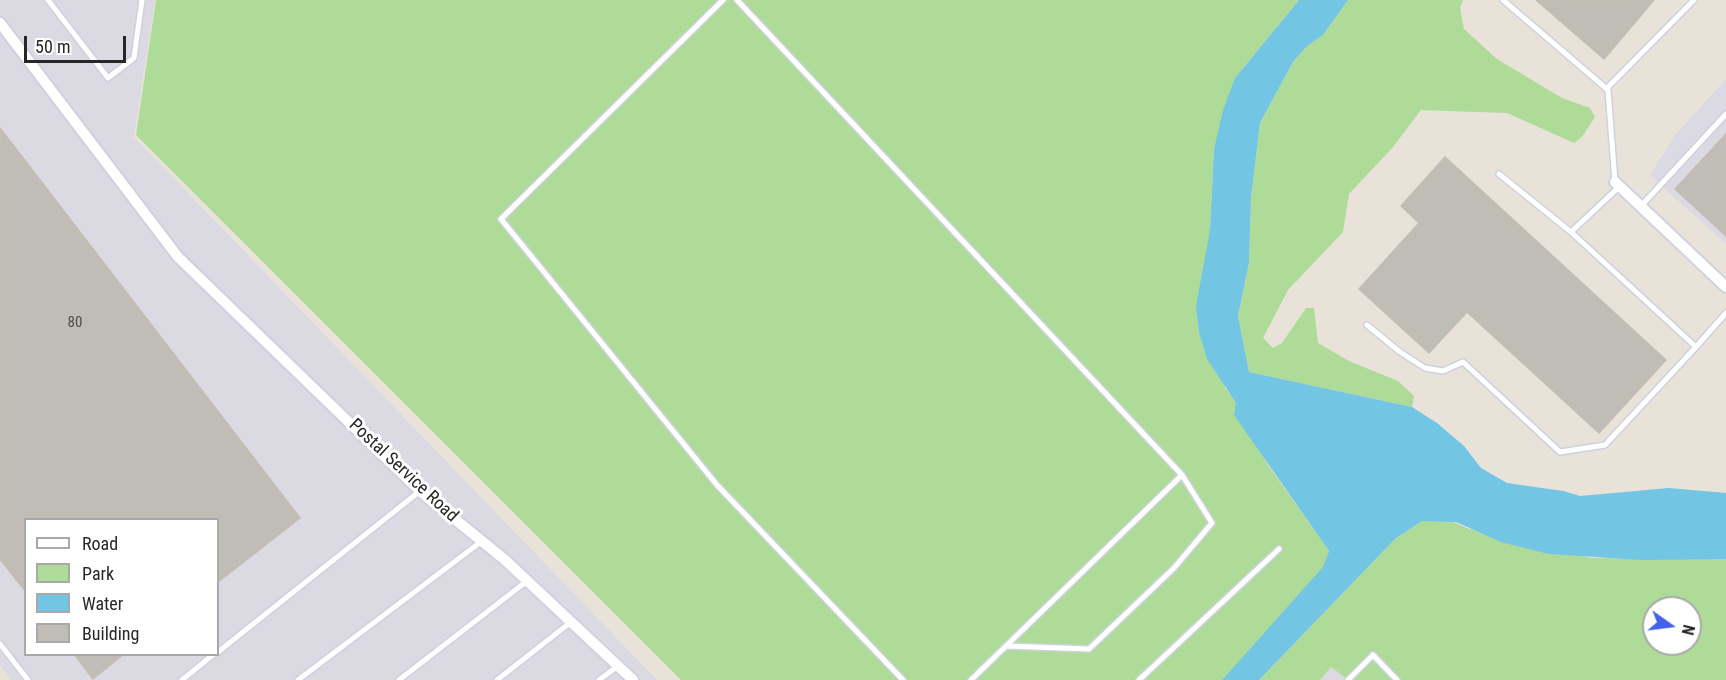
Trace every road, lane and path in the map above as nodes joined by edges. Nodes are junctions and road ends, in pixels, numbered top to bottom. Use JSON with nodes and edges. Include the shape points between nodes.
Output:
{"nodes":[{"id":1,"x":48,"y":0,"type":"edge"},
{"id":2,"x":142,"y":0,"type":"edge"},
{"id":3,"x":723,"y":0,"type":"edge"},
{"id":4,"x":737,"y":0,"type":"edge"},
{"id":5,"x":1503,"y":0,"type":"edge"},
{"id":6,"x":1694,"y":0,"type":"edge"},
{"id":7,"x":0,"y":23,"type":"edge"},
{"id":8,"x":1607,"y":88,"type":"junction"},
{"id":9,"x":1726,"y":114,"type":"edge"},
{"id":10,"x":1499,"y":174,"type":"dead end"},
{"id":11,"x":1617,"y":184,"type":"junction"},
{"id":12,"x":1641,"y":206,"type":"junction"},
{"id":13,"x":1572,"y":232,"type":"junction"},
{"id":14,"x":1726,"y":287,"type":"edge"},
{"id":15,"x":1726,"y":313,"type":"edge"},
{"id":16,"x":1367,"y":325,"type":"dead end"},
{"id":17,"x":1696,"y":347,"type":"junction"},
{"id":18,"x":1182,"y":475,"type":"junction"},
{"id":19,"x":420,"y":491,"type":"junction"},
{"id":20,"x":482,"y":541,"type":"junction"},
{"id":21,"x":1278,"y":549,"type":"dead end"},
{"id":22,"x":527,"y":581,"type":"junction"},
{"id":23,"x":571,"y":622,"type":"junction"},
{"id":24,"x":0,"y":644,"type":"edge"},
{"id":25,"x":1006,"y":646,"type":"junction"},
{"id":26,"x":219,"y":651,"type":"edge"},
{"id":27,"x":212,"y":656,"type":"edge"},
{"id":28,"x":618,"y":666,"type":"junction"},
{"id":29,"x":28,"y":680,"type":"edge"},
{"id":30,"x":182,"y":680,"type":"edge"},
{"id":31,"x":298,"y":680,"type":"edge"},
{"id":32,"x":399,"y":680,"type":"edge"},
{"id":33,"x":497,"y":680,"type":"edge"},
{"id":34,"x":599,"y":680,"type":"edge"},
{"id":35,"x":633,"y":680,"type":"edge"},
{"id":36,"x":903,"y":680,"type":"edge"},
{"id":37,"x":971,"y":680,"type":"edge"},
{"id":38,"x":1140,"y":680,"type":"edge"},
{"id":39,"x":1347,"y":680,"type":"edge"},
{"id":40,"x":1397,"y":680,"type":"edge"}],
"edges":[{"from":1,"to":2,"type":"lane","via":[[108,78],[134,58]]},
{"from":3,"to":36,"type":"lane","via":[[501,219],[717,485]]},
{"from":4,"to":18,"type":"lane"},
{"from":5,"to":8,"type":"lane"},
{"from":6,"to":8,"type":"lane"},
{"from":7,"to":19,"type":"street","name":"Postal Service Road","via":[[178,257]]},
{"from":8,"to":11,"type":"lane"},
{"from":9,"to":12,"type":"lane"},
{"from":10,"to":13,"type":"lane"},
{"from":11,"to":12,"type":"street"},
{"from":11,"to":13,"type":"lane"},
{"from":12,"to":14,"type":"street"},
{"from":13,"to":17,"type":"lane"},
{"from":15,"to":17,"type":"lane"},
{"from":16,"to":17,"type":"lane","via":[[1425,368],[1443,371],[1463,362],[1560,452],[1605,445]]},
{"from":18,"to":25,"type":"lane"},
{"from":18,"to":25,"type":"lane","via":[[1212,523],[1174,568],[1089,649]]},
{"from":19,"to":20,"type":"street","name":"Postal Service Road"},
{"from":19,"to":26,"type":"lane"},
{"from":20,"to":22,"type":"street","name":"Postal Service Road"},
{"from":20,"to":31,"type":"lane"},
{"from":21,"to":38,"type":"lane"},
{"from":22,"to":23,"type":"street","name":"Postal Service Road"},
{"from":22,"to":32,"type":"lane"},
{"from":23,"to":28,"type":"street","name":"Postal Service Road"},
{"from":23,"to":33,"type":"lane"},
{"from":24,"to":29,"type":"lane"},
{"from":25,"to":37,"type":"lane"},
{"from":27,"to":30,"type":"lane"},
{"from":28,"to":34,"type":"lane"},
{"from":28,"to":35,"type":"street","name":"Postal Service Road"},
{"from":39,"to":40,"type":"lane","via":[[1373,655]]}]}
